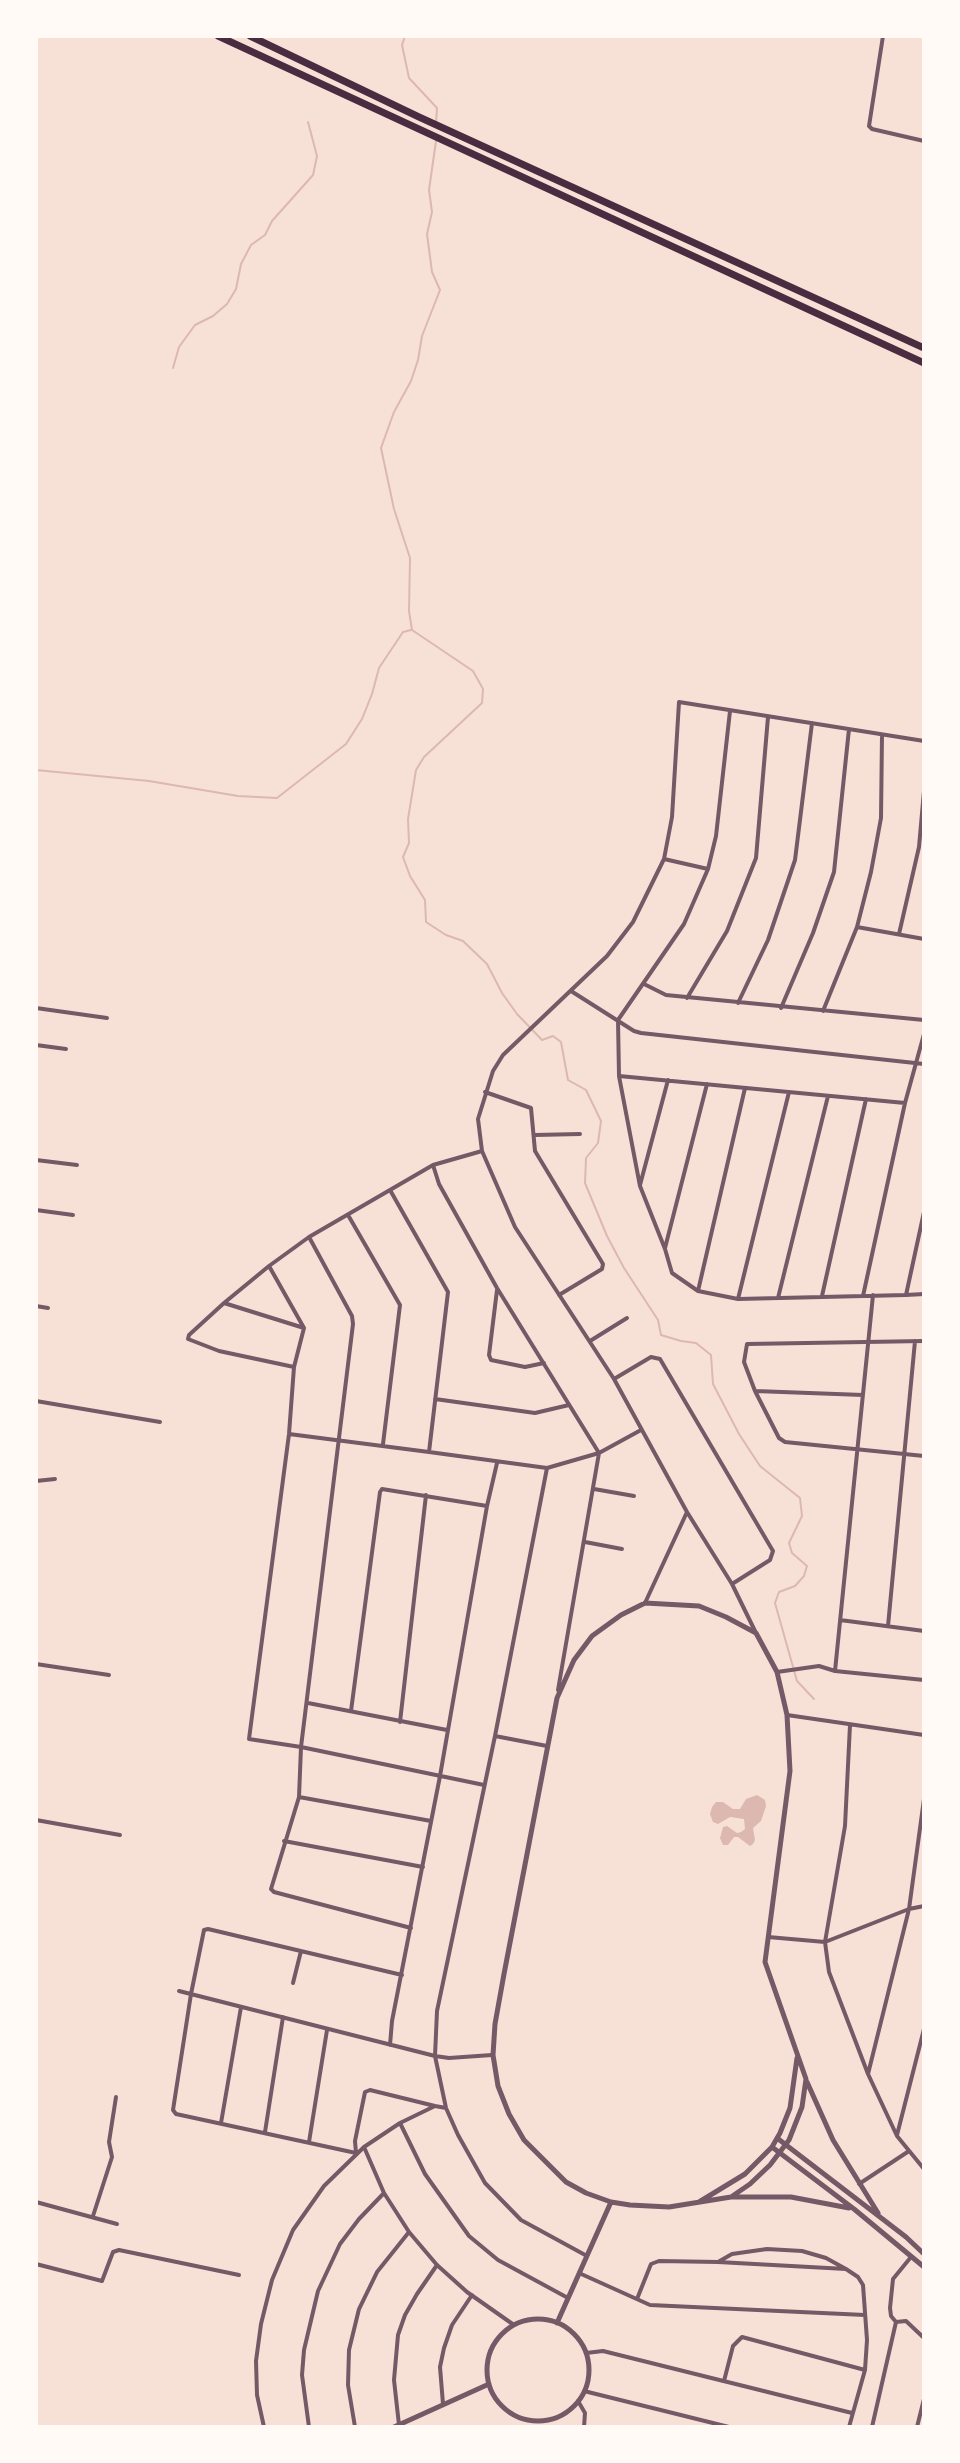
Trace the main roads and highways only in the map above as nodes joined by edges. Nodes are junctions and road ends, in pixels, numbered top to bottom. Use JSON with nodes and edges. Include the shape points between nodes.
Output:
{"nodes":[{"id":1,"x":218,"y":36,"type":"edge"},
{"id":2,"x":250,"y":36,"type":"edge"},
{"id":3,"x":924,"y":348,"type":"edge"},
{"id":4,"x":924,"y":363,"type":"edge"}],
"edges":[{"from":1,"to":4,"type":"highway"},
{"from":2,"to":3,"type":"highway"}]}
